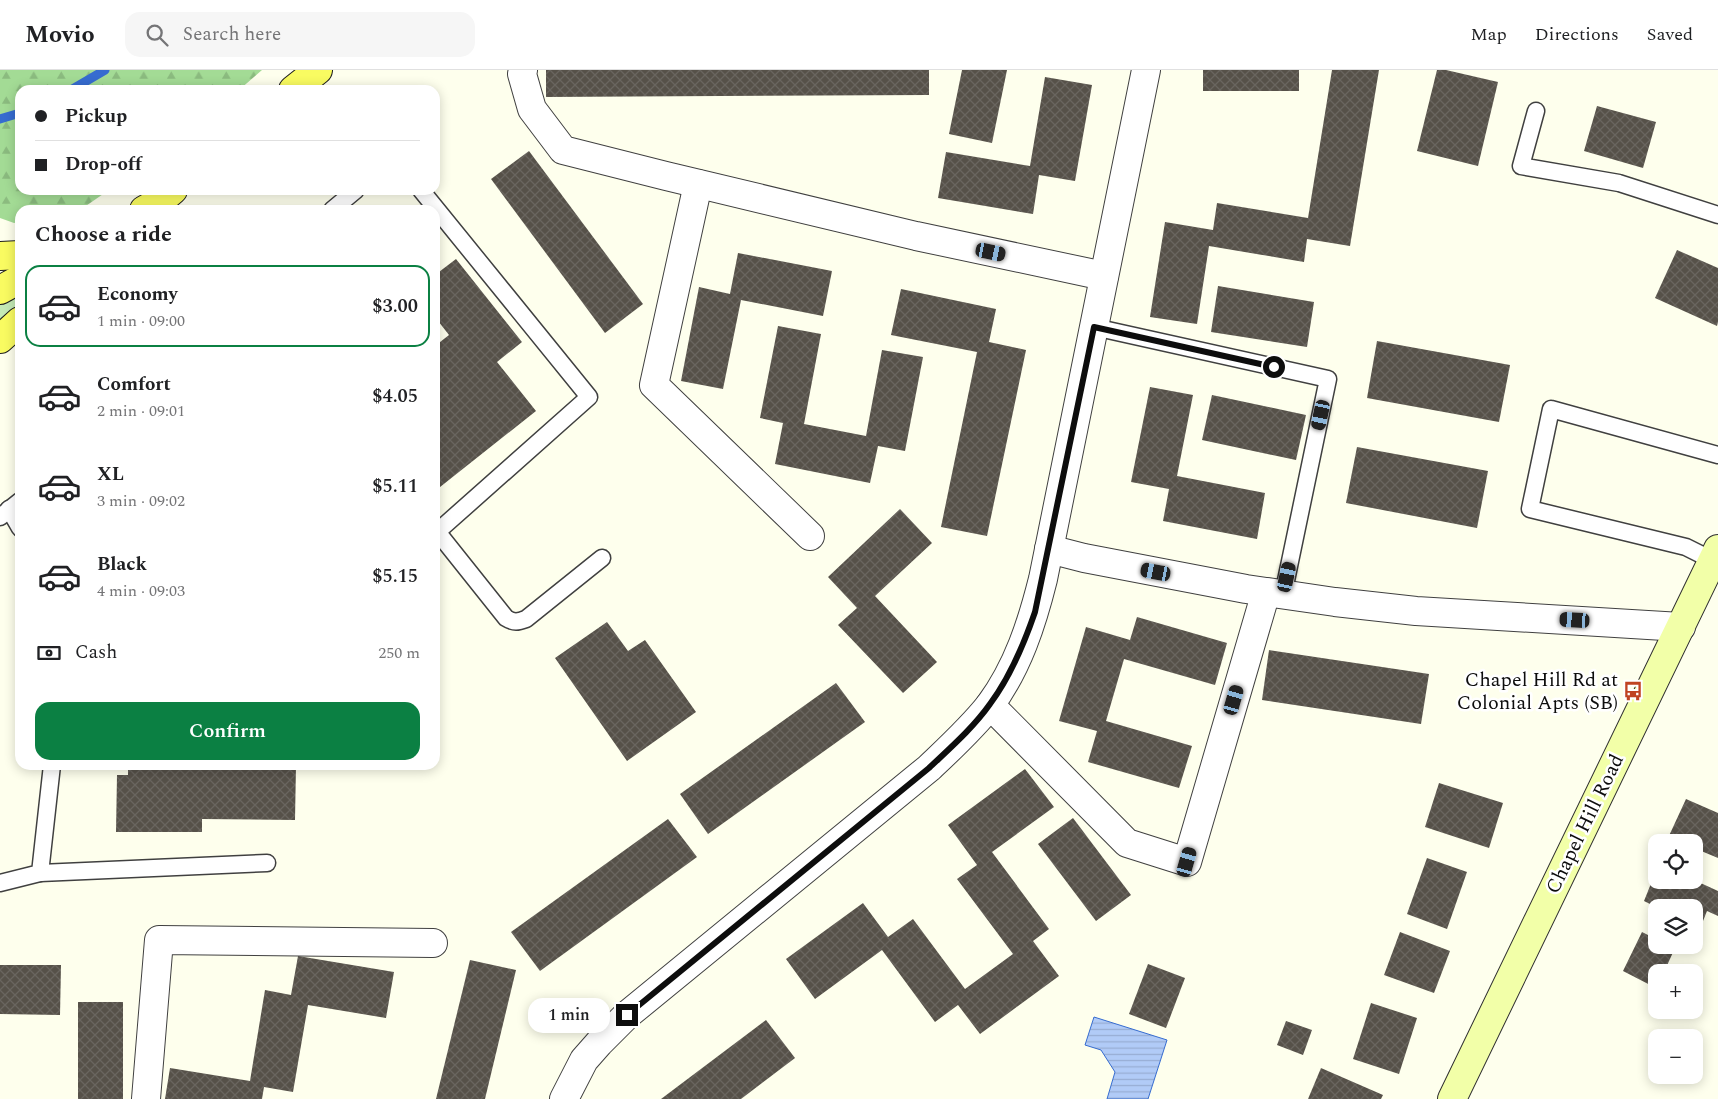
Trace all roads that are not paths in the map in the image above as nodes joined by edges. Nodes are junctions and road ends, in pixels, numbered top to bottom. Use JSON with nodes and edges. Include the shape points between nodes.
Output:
{"nodes":[{"id":1,"x":318,"y":70,"type":"edge"},
{"id":2,"x":523,"y":70,"type":"edge"},
{"id":3,"x":1146,"y":70,"type":"edge"},
{"id":4,"x":300,"y":85,"type":"edge"},
{"id":5,"x":1536,"y":112,"type":"dead end"},
{"id":6,"x":698,"y":184,"type":"junction"},
{"id":7,"x":350,"y":195,"type":"edge"},
{"id":8,"x":425,"y":195,"type":"edge"},
{"id":9,"x":338,"y":205,"type":"edge"},
{"id":10,"x":433,"y":205,"type":"edge"},
{"id":11,"x":440,"y":213,"type":"edge"},
{"id":12,"x":1718,"y":215,"type":"edge"},
{"id":13,"x":15,"y":255,"type":"edge"},
{"id":14,"x":0,"y":256,"type":"edge"},
{"id":15,"x":1104,"y":276,"type":"junction"},
{"id":16,"x":15,"y":282,"type":"edge"},
{"id":17,"x":0,"y":290,"type":"edge"},
{"id":18,"x":15,"y":326,"type":"edge"},
{"id":19,"x":1094,"y":327,"type":"junction"},
{"id":20,"x":0,"y":339,"type":"edge"},
{"id":21,"x":1718,"y":455,"type":"edge"},
{"id":22,"x":440,"y":527,"type":"edge"},
{"id":23,"x":440,"y":535,"type":"edge"},
{"id":24,"x":810,"y":536,"type":"dead end"},
{"id":25,"x":1049,"y":549,"type":"junction"},
{"id":26,"x":1715,"y":554,"type":"edge"},
{"id":27,"x":602,"y":558,"type":"dead end"},
{"id":28,"x":1274,"y":594,"type":"junction"},
{"id":29,"x":1681,"y":626,"type":"junction"},
{"id":30,"x":990,"y":705,"type":"junction"},
{"id":31,"x":51,"y":770,"type":"edge"},
{"id":32,"x":267,"y":863,"type":"dead end"},
{"id":33,"x":40,"y":873,"type":"junction"},
{"id":34,"x":0,"y":883,"type":"edge"},
{"id":35,"x":433,"y":943,"type":"dead end"},
{"id":36,"x":146,"y":1099,"type":"edge"},
{"id":37,"x":564,"y":1099,"type":"edge"},
{"id":38,"x":1452,"y":1099,"type":"edge"}],
"edges":[{"from":1,"to":4,"type":"main road"},
{"from":2,"to":6,"type":"street","via":[[532,109],[563,150]]},
{"from":3,"to":15,"type":"street"},
{"from":5,"to":12,"type":"lane","via":[[1521,166],[1619,184]]},
{"from":6,"to":15,"type":"street","via":[[916,236]]},
{"from":6,"to":24,"type":"street","via":[[654,385]]},
{"from":7,"to":9,"type":"lane"},
{"from":8,"to":10,"type":"lane"},
{"from":11,"to":22,"type":"lane","via":[[589,397]]},
{"from":13,"to":14,"type":"main road"},
{"from":15,"to":19,"type":"street"},
{"from":16,"to":17,"type":"main road"},
{"from":18,"to":20,"type":"main road"},
{"from":19,"to":25,"type":"street"},
{"from":19,"to":28,"type":"lane","via":[[1328,379]]},
{"from":21,"to":26,"type":"lane","via":[[1551,409],[1530,509]]},
{"from":23,"to":27,"type":"lane","via":[[511,621],[519,622],[526,618]]},
{"from":25,"to":28,"type":"street"},
{"from":25,"to":30,"type":"street","via":[[1035,612],[1023,645]]},
{"from":26,"to":29,"type":"street","name":"Chapel Hill Road"},
{"from":28,"to":29,"type":"street","via":[[1416,612]]},
{"from":28,"to":30,"type":"street","via":[[1187,862],[1127,843]]},
{"from":29,"to":38,"type":"street","name":"Chapel Hill Road"},
{"from":30,"to":37,"type":"street","via":[[929,768],[627,1015],[584,1060]]},
{"from":31,"to":33,"type":"lane"},
{"from":32,"to":33,"type":"lane"},
{"from":33,"to":34,"type":"lane"},
{"from":35,"to":36,"type":"street","via":[[159,940]]}]}
